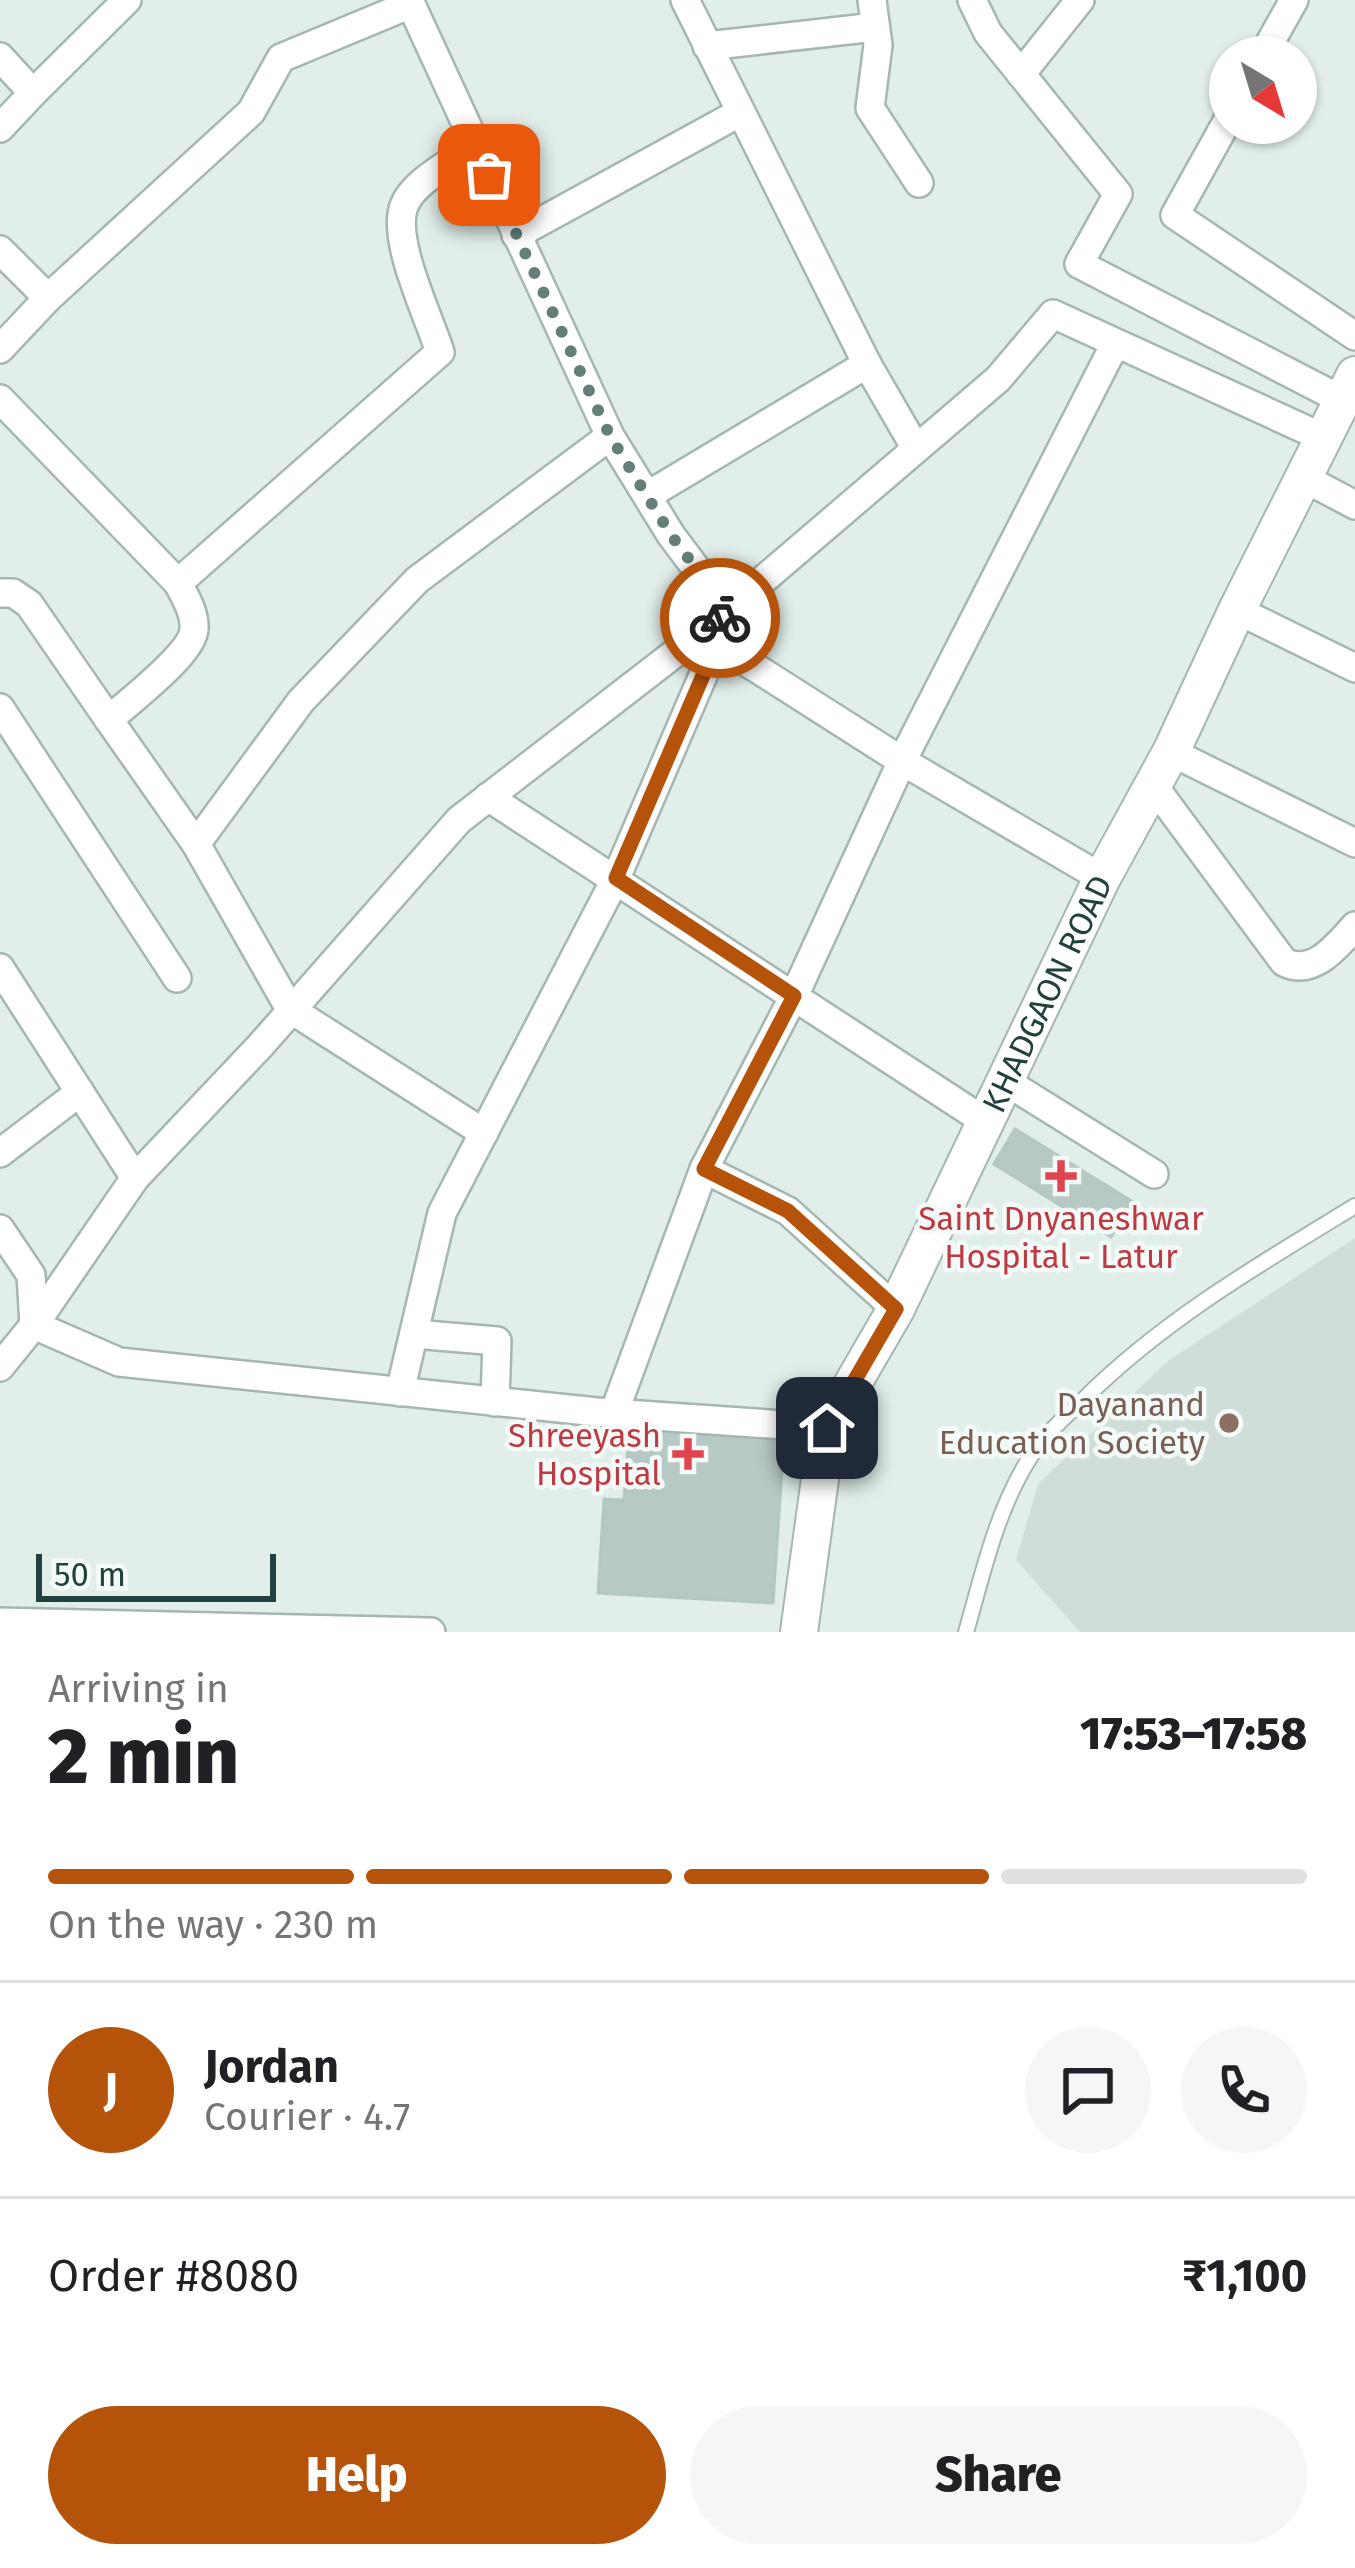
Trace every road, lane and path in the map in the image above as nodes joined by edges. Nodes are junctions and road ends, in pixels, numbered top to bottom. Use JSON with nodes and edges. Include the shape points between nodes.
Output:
{"nodes":[{"id":1,"x":127,"y":0,"type":"edge"},
{"id":2,"x":685,"y":0,"type":"edge"},
{"id":3,"x":972,"y":0,"type":"edge"},
{"id":4,"x":1080,"y":0,"type":"edge"},
{"id":5,"x":1294,"y":0,"type":"edge"},
{"id":6,"x":410,"y":2,"type":"edge"},
{"id":7,"x":874,"y":14,"type":"edge"},
{"id":8,"x":1274,"y":36,"type":"edge"},
{"id":9,"x":707,"y":46,"type":"junction"},
{"id":10,"x":0,"y":57,"type":"edge"},
{"id":11,"x":1021,"y":74,"type":"junction"},
{"id":12,"x":33,"y":93,"type":"junction"},
{"id":13,"x":739,"y":113,"type":"junction"},
{"id":14,"x":0,"y":128,"type":"edge"},
{"id":15,"x":1214,"y":144,"type":"edge"},
{"id":16,"x":476,"y":146,"type":"junction"},
{"id":17,"x":919,"y":183,"type":"dead end"},
{"id":18,"x":516,"y":235,"type":"junction"},
{"id":19,"x":0,"y":250,"type":"edge"},
{"id":20,"x":48,"y":298,"type":"junction"},
{"id":21,"x":1355,"y":336,"type":"edge"},
{"id":22,"x":1115,"y":344,"type":"junction"},
{"id":23,"x":0,"y":349,"type":"edge"},
{"id":24,"x":867,"y":364,"type":"junction"},
{"id":25,"x":1349,"y":387,"type":"edge"},
{"id":26,"x":0,"y":399,"type":"edge"},
{"id":27,"x":610,"y":436,"type":"junction"},
{"id":28,"x":1324,"y":438,"type":"junction"},
{"id":29,"x":915,"y":447,"type":"junction"},
{"id":30,"x":1304,"y":478,"type":"junction"},
{"id":31,"x":650,"y":494,"type":"junction"},
{"id":32,"x":1355,"y":505,"type":"edge"},
{"id":33,"x":178,"y":583,"type":"junction"},
{"id":34,"x":0,"y":593,"type":"edge"},
{"id":35,"x":1237,"y":610,"type":"junction"},
{"id":36,"x":728,"y":611,"type":"junction"},
{"id":37,"x":709,"y":638,"type":"junction"},
{"id":38,"x":1355,"y":668,"type":"edge"},
{"id":39,"x":0,"y":708,"type":"edge"},
{"id":40,"x":109,"y":720,"type":"junction"},
{"id":41,"x":1172,"y":752,"type":"junction"},
{"id":42,"x":902,"y":761,"type":"junction"},
{"id":43,"x":1153,"y":785,"type":"junction"},
{"id":44,"x":488,"y":796,"type":"junction"},
{"id":45,"x":1355,"y":843,"type":"edge"},
{"id":46,"x":196,"y":844,"type":"junction"},
{"id":47,"x":616,"y":878,"type":"junction"},
{"id":48,"x":1102,"y":878,"type":"junction"},
{"id":49,"x":1355,"y":926,"type":"edge"},
{"id":50,"x":0,"y":968,"type":"edge"},
{"id":51,"x":177,"y":978,"type":"dead end"},
{"id":52,"x":794,"y":996,"type":"junction"},
{"id":53,"x":290,"y":1009,"type":"junction"},
{"id":54,"x":1005,"y":1082,"type":"junction"},
{"id":55,"x":80,"y":1092,"type":"junction"},
{"id":56,"x":986,"y":1122,"type":"junction"},
{"id":57,"x":484,"y":1133,"type":"junction"},
{"id":58,"x":0,"y":1154,"type":"edge"},
{"id":59,"x":704,"y":1169,"type":"junction"},
{"id":60,"x":1154,"y":1174,"type":"dead end"},
{"id":61,"x":135,"y":1178,"type":"junction"},
{"id":62,"x":1355,"y":1206,"type":"edge"},
{"id":63,"x":0,"y":1229,"type":"edge"},
{"id":64,"x":896,"y":1309,"type":"junction"},
{"id":65,"x":34,"y":1325,"type":"junction"},
{"id":66,"x":414,"y":1334,"type":"junction"},
{"id":67,"x":0,"y":1367,"type":"edge"},
{"id":68,"x":400,"y":1392,"type":"junction"},
{"id":69,"x":495,"y":1402,"type":"junction"},
{"id":70,"x":614,"y":1413,"type":"junction"},
{"id":71,"x":827,"y":1428,"type":"junction"},
{"id":72,"x":0,"y":1622,"type":"edge"},
{"id":73,"x":431,"y":1632,"type":"edge"},
{"id":74,"x":799,"y":1632,"type":"edge"},
{"id":75,"x":966,"y":1632,"type":"edge"}],
"edges":[{"from":1,"to":12,"type":"street"},
{"from":2,"to":9,"type":"street"},
{"from":3,"to":11,"type":"street"},
{"from":4,"to":11,"type":"street"},
{"from":5,"to":8,"type":"street"},
{"from":6,"to":16,"type":"street"},
{"from":6,"to":20,"type":"street","via":[[281,58],[251,112]]},
{"from":7,"to":9,"type":"street"},
{"from":7,"to":17,"type":"street","via":[[870,108]]},
{"from":9,"to":13,"type":"street"},
{"from":10,"to":12,"type":"street"},
{"from":11,"to":25,"type":"street","via":[[1118,194],[1078,264]]},
{"from":12,"to":14,"type":"street"},
{"from":13,"to":18,"type":"street"},
{"from":13,"to":24,"type":"street"},
{"from":15,"to":21,"type":"street","via":[[1175,215]]},
{"from":16,"to":18,"type":"street"},
{"from":16,"to":33,"type":"street","via":[[403,207],[402,239],[440,352]]},
{"from":18,"to":27,"type":"street"},
{"from":19,"to":20,"type":"street"},
{"from":20,"to":23,"type":"street"},
{"from":22,"to":28,"type":"street"},
{"from":22,"to":29,"type":"street","via":[[1053,314],[998,380]]},
{"from":22,"to":42,"type":"street"},
{"from":24,"to":29,"type":"street"},
{"from":24,"to":31,"type":"street"},
{"from":25,"to":28,"type":"street","name":"KHADGAON ROAD"},
{"from":26,"to":33,"type":"street"},
{"from":27,"to":31,"type":"street"},
{"from":27,"to":46,"type":"street","via":[[417,580],[301,701]]},
{"from":28,"to":30,"type":"street","name":"KHADGAON ROAD"},
{"from":29,"to":36,"type":"street"},
{"from":30,"to":32,"type":"street"},
{"from":30,"to":35,"type":"street","name":"KHADGAON ROAD"},
{"from":31,"to":36,"type":"street"},
{"from":33,"to":40,"type":"street","via":[[192,611],[190,644]]},
{"from":34,"to":40,"type":"street","via":[[29,604]]},
{"from":35,"to":38,"type":"street"},
{"from":35,"to":41,"type":"street","name":"KHADGAON ROAD"},
{"from":36,"to":37,"type":"street"},
{"from":37,"to":42,"type":"street"},
{"from":37,"to":44,"type":"street"},
{"from":37,"to":47,"type":"street"},
{"from":39,"to":51,"type":"street"},
{"from":40,"to":46,"type":"street"},
{"from":41,"to":43,"type":"street","name":"KHADGAON ROAD"},
{"from":41,"to":45,"type":"street"},
{"from":42,"to":48,"type":"street"},
{"from":42,"to":52,"type":"street"},
{"from":43,"to":48,"type":"street","name":"KHADGAON ROAD"},
{"from":43,"to":49,"type":"street","via":[[1284,962],[1309,966]]},
{"from":44,"to":47,"type":"street"},
{"from":44,"to":53,"type":"street"},
{"from":46,"to":53,"type":"street"},
{"from":47,"to":52,"type":"street"},
{"from":47,"to":57,"type":"street"},
{"from":48,"to":54,"type":"street","name":"KHADGAON ROAD"},
{"from":50,"to":55,"type":"street"},
{"from":52,"to":56,"type":"street"},
{"from":52,"to":59,"type":"street"},
{"from":53,"to":57,"type":"street"},
{"from":53,"to":61,"type":"street"},
{"from":54,"to":56,"type":"street","name":"KHADGAON ROAD"},
{"from":54,"to":60,"type":"street"},
{"from":55,"to":58,"type":"street"},
{"from":55,"to":61,"type":"street"},
{"from":56,"to":64,"type":"street","name":"KHADGAON ROAD"},
{"from":57,"to":66,"type":"street","via":[[442,1213]]},
{"from":59,"to":64,"type":"street","via":[[788,1211]]},
{"from":59,"to":70,"type":"street"},
{"from":61,"to":65,"type":"street"},
{"from":62,"to":75,"type":"lane","via":[[1193,1305],[1063,1419],[1030,1456],[997,1523]]},
{"from":63,"to":65,"type":"street","via":[[31,1275]]},
{"from":64,"to":71,"type":"street","name":"KHADGAON ROAD"},
{"from":65,"to":67,"type":"street"},
{"from":65,"to":68,"type":"street","via":[[119,1362]]},
{"from":66,"to":68,"type":"street"},
{"from":66,"to":69,"type":"street","via":[[497,1341]]},
{"from":68,"to":69,"type":"street"},
{"from":69,"to":70,"type":"street"},
{"from":70,"to":71,"type":"street"},
{"from":71,"to":74,"type":"street","name":"KHADGAON ROAD"},
{"from":72,"to":73,"type":"street"}]}
